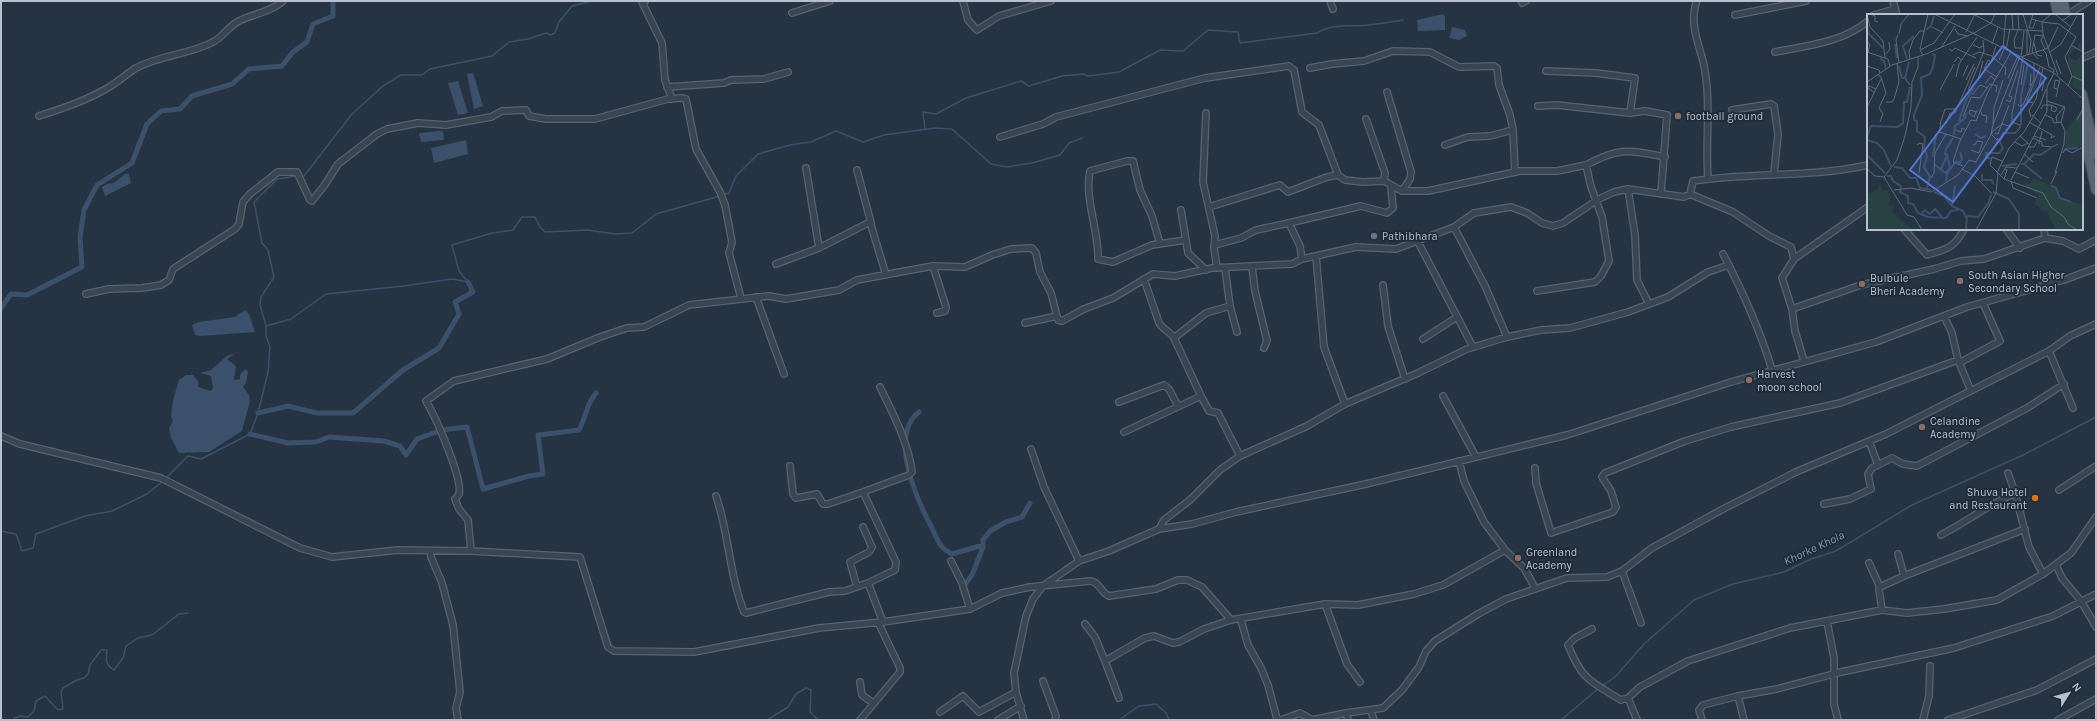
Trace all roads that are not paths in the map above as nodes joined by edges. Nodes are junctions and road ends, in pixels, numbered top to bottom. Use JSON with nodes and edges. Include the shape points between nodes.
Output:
{"nodes":[{"id":1,"x":283,"y":1,"type":"edge"},
{"id":2,"x":645,"y":1,"type":"edge"},
{"id":3,"x":830,"y":1,"type":"edge"},
{"id":4,"x":963,"y":1,"type":"edge"},
{"id":5,"x":1025,"y":1,"type":"edge"},
{"id":6,"x":1051,"y":1,"type":"edge"},
{"id":7,"x":1330,"y":1,"type":"edge"},
{"id":8,"x":1697,"y":1,"type":"edge"},
{"id":9,"x":1806,"y":1,"type":"edge"},
{"id":10,"x":1893,"y":1,"type":"edge"},
{"id":11,"x":2055,"y":1,"type":"edge"},
{"id":12,"x":2063,"y":1,"type":"edge"},
{"id":13,"x":2089,"y":1,"type":"edge"},
{"id":14,"x":1032,"y":6,"type":"junction"},
{"id":15,"x":1333,"y":9,"type":"dead end"},
{"id":16,"x":1895,"y":9,"type":"junction"},
{"id":17,"x":792,"y":13,"type":"dead end"},
{"id":18,"x":1878,"y":14,"type":"edge"},
{"id":19,"x":1897,"y":14,"type":"edge"},
{"id":20,"x":2058,"y":14,"type":"edge"},
{"id":21,"x":2066,"y":14,"type":"edge"},
{"id":22,"x":2068,"y":14,"type":"edge"},
{"id":23,"x":1735,"y":15,"type":"dead end"},
{"id":24,"x":1867,"y":22,"type":"edge"},
{"id":25,"x":1775,"y":52,"type":"dead end"},
{"id":26,"x":2096,"y":52,"type":"edge"},
{"id":27,"x":2083,"y":58,"type":"edge"},
{"id":28,"x":1310,"y":68,"type":"dead end"},
{"id":29,"x":1546,"y":71,"type":"dead end"},
{"id":30,"x":788,"y":72,"type":"dead end"},
{"id":31,"x":667,"y":87,"type":"junction"},
{"id":32,"x":1387,"y":92,"type":"dead end"},
{"id":33,"x":672,"y":98,"type":"junction"},
{"id":34,"x":1538,"y":106,"type":"dead end"},
{"id":35,"x":2083,"y":107,"type":"edge"},
{"id":36,"x":1732,"y":110,"type":"dead end"},
{"id":37,"x":1206,"y":113,"type":"dead end"},
{"id":38,"x":1630,"y":113,"type":"junction"},
{"id":39,"x":39,"y":116,"type":"dead end"},
{"id":40,"x":1366,"y":119,"type":"dead end"},
{"id":41,"x":1513,"y":130,"type":"junction"},
{"id":42,"x":2085,"y":132,"type":"edge"},
{"id":43,"x":1000,"y":137,"type":"dead end"},
{"id":44,"x":1445,"y":145,"type":"dead end"},
{"id":45,"x":2096,"y":155,"type":"edge"},
{"id":46,"x":1665,"y":157,"type":"junction"},
{"id":47,"x":1586,"y":165,"type":"junction"},
{"id":48,"x":1867,"y":165,"type":"edge"},
{"id":49,"x":806,"y":168,"type":"dead end"},
{"id":50,"x":857,"y":170,"type":"dead end"},
{"id":51,"x":1515,"y":172,"type":"junction"},
{"id":52,"x":1774,"y":174,"type":"junction"},
{"id":53,"x":1338,"y":175,"type":"junction"},
{"id":54,"x":1708,"y":178,"type":"junction"},
{"id":55,"x":1384,"y":181,"type":"junction"},
{"id":56,"x":1391,"y":187,"type":"junction"},
{"id":57,"x":1628,"y":190,"type":"junction"},
{"id":58,"x":2096,"y":190,"type":"edge"},
{"id":59,"x":1402,"y":191,"type":"junction"},
{"id":60,"x":1661,"y":194,"type":"junction"},
{"id":61,"x":1690,"y":194,"type":"junction"},
{"id":62,"x":1596,"y":200,"type":"junction"},
{"id":63,"x":1209,"y":207,"type":"junction"},
{"id":64,"x":1867,"y":208,"type":"edge"},
{"id":65,"x":1181,"y":210,"type":"dead end"},
{"id":66,"x":871,"y":223,"type":"junction"},
{"id":67,"x":1289,"y":223,"type":"junction"},
{"id":68,"x":1454,"y":227,"type":"junction"},
{"id":69,"x":1905,"y":230,"type":"edge"},
{"id":70,"x":1963,"y":230,"type":"edge"},
{"id":71,"x":2007,"y":230,"type":"edge"},
{"id":72,"x":2044,"y":230,"type":"edge"},
{"id":73,"x":2046,"y":238,"type":"junction"},
{"id":74,"x":1186,"y":240,"type":"junction"},
{"id":75,"x":1417,"y":240,"type":"junction"},
{"id":76,"x":2096,"y":240,"type":"edge"},
{"id":77,"x":1160,"y":244,"type":"junction"},
{"id":78,"x":1215,"y":246,"type":"junction"},
{"id":79,"x":819,"y":248,"type":"junction"},
{"id":80,"x":2020,"y":248,"type":"junction"},
{"id":81,"x":1723,"y":254,"type":"dead end"},
{"id":82,"x":1316,"y":256,"type":"junction"},
{"id":83,"x":1302,"y":259,"type":"junction"},
{"id":84,"x":1794,"y":259,"type":"junction"},
{"id":85,"x":776,"y":264,"type":"dead end"},
{"id":86,"x":1729,"y":265,"type":"junction"},
{"id":87,"x":933,"y":266,"type":"junction"},
{"id":88,"x":1252,"y":267,"type":"junction"},
{"id":89,"x":1217,"y":268,"type":"junction"},
{"id":90,"x":1225,"y":268,"type":"junction"},
{"id":91,"x":2096,"y":268,"type":"edge"},
{"id":92,"x":1206,"y":270,"type":"junction"},
{"id":93,"x":886,"y":275,"type":"junction"},
{"id":94,"x":1144,"y":279,"type":"junction"},
{"id":95,"x":1383,"y":285,"type":"dead end"},
{"id":96,"x":1537,"y":291,"type":"dead end"},
{"id":97,"x":86,"y":294,"type":"dead end"},
{"id":98,"x":756,"y":297,"type":"junction"},
{"id":99,"x":741,"y":298,"type":"junction"},
{"id":100,"x":1983,"y":303,"type":"junction"},
{"id":101,"x":1649,"y":304,"type":"junction"},
{"id":102,"x":1230,"y":306,"type":"junction"},
{"id":103,"x":1792,"y":309,"type":"junction"},
{"id":104,"x":937,"y":313,"type":"dead end"},
{"id":105,"x":1057,"y":316,"type":"junction"},
{"id":106,"x":1944,"y":316,"type":"junction"},
{"id":107,"x":1457,"y":317,"type":"junction"},
{"id":108,"x":1025,"y":323,"type":"dead end"},
{"id":109,"x":2096,"y":324,"type":"edge"},
{"id":110,"x":1237,"y":332,"type":"dead end"},
{"id":111,"x":1507,"y":337,"type":"junction"},
{"id":112,"x":1174,"y":338,"type":"junction"},
{"id":113,"x":1423,"y":339,"type":"dead end"},
{"id":114,"x":1473,"y":347,"type":"junction"},
{"id":115,"x":1264,"y":348,"type":"dead end"},
{"id":116,"x":2049,"y":351,"type":"junction"},
{"id":117,"x":1804,"y":361,"type":"junction"},
{"id":118,"x":1958,"y":361,"type":"junction"},
{"id":119,"x":1772,"y":370,"type":"junction"},
{"id":120,"x":784,"y":374,"type":"dead end"},
{"id":121,"x":1405,"y":379,"type":"junction"},
{"id":122,"x":2064,"y":384,"type":"junction"},
{"id":123,"x":880,"y":387,"type":"dead end"},
{"id":124,"x":1971,"y":391,"type":"junction"},
{"id":125,"x":1201,"y":396,"type":"junction"},
{"id":126,"x":1443,"y":396,"type":"dead end"},
{"id":127,"x":1119,"y":402,"type":"dead end"},
{"id":128,"x":1345,"y":404,"type":"junction"},
{"id":129,"x":1178,"y":406,"type":"junction"},
{"id":130,"x":2073,"y":408,"type":"dead end"},
{"id":131,"x":1124,"y":432,"type":"dead end"},
{"id":132,"x":1,"y":436,"type":"edge"},
{"id":133,"x":1869,"y":441,"type":"junction"},
{"id":134,"x":1031,"y":449,"type":"dead end"},
{"id":135,"x":1240,"y":456,"type":"junction"},
{"id":136,"x":1476,"y":457,"type":"junction"},
{"id":137,"x":1459,"y":462,"type":"junction"},
{"id":138,"x":1878,"y":465,"type":"junction"},
{"id":139,"x":790,"y":466,"type":"dead end"},
{"id":140,"x":2096,"y":466,"type":"edge"},
{"id":141,"x":1535,"y":468,"type":"dead end"},
{"id":142,"x":2008,"y":474,"type":"dead end"},
{"id":143,"x":2059,"y":490,"type":"dead end"},
{"id":144,"x":863,"y":492,"type":"junction"},
{"id":145,"x":2015,"y":492,"type":"junction"},
{"id":146,"x":716,"y":496,"type":"dead end"},
{"id":147,"x":1824,"y":504,"type":"dead end"},
{"id":148,"x":2096,"y":517,"type":"edge"},
{"id":149,"x":863,"y":527,"type":"dead end"},
{"id":150,"x":1159,"y":529,"type":"junction"},
{"id":151,"x":2025,"y":529,"type":"junction"},
{"id":152,"x":1941,"y":535,"type":"dead end"},
{"id":153,"x":1505,"y":550,"type":"junction"},
{"id":154,"x":430,"y":551,"type":"junction"},
{"id":155,"x":471,"y":551,"type":"junction"},
{"id":156,"x":1898,"y":554,"type":"dead end"},
{"id":157,"x":951,"y":561,"type":"dead end"},
{"id":158,"x":1079,"y":562,"type":"junction"},
{"id":159,"x":1869,"y":563,"type":"dead end"},
{"id":160,"x":2056,"y":565,"type":"junction"},
{"id":161,"x":1622,"y":571,"type":"junction"},
{"id":162,"x":2043,"y":574,"type":"junction"},
{"id":163,"x":1904,"y":576,"type":"junction"},
{"id":164,"x":868,"y":583,"type":"junction"},
{"id":165,"x":1043,"y":586,"type":"junction"},
{"id":166,"x":857,"y":587,"type":"junction"},
{"id":167,"x":1880,"y":587,"type":"junction"},
{"id":168,"x":1535,"y":588,"type":"junction"},
{"id":169,"x":2096,"y":594,"type":"edge"},
{"id":170,"x":2081,"y":601,"type":"junction"},
{"id":171,"x":1325,"y":604,"type":"junction"},
{"id":172,"x":970,"y":609,"type":"junction"},
{"id":173,"x":1882,"y":610,"type":"junction"},
{"id":174,"x":1231,"y":620,"type":"junction"},
{"id":175,"x":1241,"y":620,"type":"junction"},
{"id":176,"x":1827,"y":621,"type":"junction"},
{"id":177,"x":880,"y":622,"type":"junction"},
{"id":178,"x":1641,"y":623,"type":"dead end"},
{"id":179,"x":1085,"y":624,"type":"dead end"},
{"id":180,"x":2096,"y":627,"type":"edge"},
{"id":181,"x":1592,"y":629,"type":"dead end"},
{"id":182,"x":2096,"y":659,"type":"edge"},
{"id":183,"x":1105,"y":661,"type":"junction"},
{"id":184,"x":1930,"y":666,"type":"dead end"},
{"id":185,"x":1834,"y":675,"type":"junction"},
{"id":186,"x":1043,"y":681,"type":"dead end"},
{"id":187,"x":860,"y":682,"type":"dead end"},
{"id":188,"x":1360,"y":682,"type":"dead end"},
{"id":189,"x":1016,"y":692,"type":"junction"},
{"id":190,"x":1738,"y":696,"type":"junction"},
{"id":191,"x":1119,"y":698,"type":"dead end"},
{"id":192,"x":1628,"y":698,"type":"junction"},
{"id":193,"x":2096,"y":699,"type":"edge"},
{"id":194,"x":873,"y":703,"type":"junction"},
{"id":195,"x":1021,"y":706,"type":"junction"},
{"id":196,"x":1371,"y":711,"type":"junction"},
{"id":197,"x":940,"y":712,"type":"dead end"},
{"id":198,"x":1346,"y":713,"type":"junction"},
{"id":199,"x":458,"y":720,"type":"edge"},
{"id":200,"x":860,"y":720,"type":"edge"},
{"id":201,"x":998,"y":720,"type":"edge"},
{"id":202,"x":1024,"y":720,"type":"edge"},
{"id":203,"x":1055,"y":720,"type":"edge"},
{"id":204,"x":1281,"y":720,"type":"edge"},
{"id":205,"x":1348,"y":720,"type":"edge"},
{"id":206,"x":1374,"y":720,"type":"edge"},
{"id":207,"x":1637,"y":720,"type":"edge"},
{"id":208,"x":1702,"y":720,"type":"edge"},
{"id":209,"x":1744,"y":720,"type":"edge"},
{"id":210,"x":1838,"y":720,"type":"edge"},
{"id":211,"x":1923,"y":720,"type":"edge"},
{"id":212,"x":1948,"y":720,"type":"edge"},
{"id":213,"x":2058,"y":720,"type":"edge"}],
"edges":[{"from":1,"to":39,"type":"street","via":[[268,10],[237,21],[211,44],[164,56],[136,68],[90,98],[65,109]]},
{"from":2,"to":31,"type":"street","via":[[642,2],[664,48],[663,69]]},
{"from":3,"to":17,"type":"street"},
{"from":4,"to":14,"type":"street","via":[[968,20],[977,30],[999,16]]},
{"from":5,"to":14,"type":"street","via":[[1026,5]]},
{"from":6,"to":14,"type":"street"},
{"from":7,"to":15,"type":"street"},
{"from":8,"to":54,"type":"street","via":[[1694,30],[1707,85]]},
{"from":9,"to":23,"type":"street"},
{"from":10,"to":16,"type":"street"},
{"from":11,"to":20,"type":"main road"},
{"from":12,"to":21,"type":"main road"},
{"from":13,"to":22,"type":"street"},
{"from":16,"to":18,"type":"street"},
{"from":16,"to":19,"type":"street"},
{"from":24,"to":25,"type":"street","via":[[1851,33],[1809,46]]},
{"from":26,"to":27,"type":"street"},
{"from":28,"to":41,"type":"street","via":[[1364,61],[1393,51],[1430,52],[1459,67],[1494,66],[1497,68],[1499,86]]},
{"from":29,"to":38,"type":"street","via":[[1636,78]]},
{"from":30,"to":31,"type":"street","via":[[764,79]]},
{"from":31,"to":33,"type":"street"},
{"from":32,"to":59,"type":"street","via":[[1411,172],[1410,179]]},
{"from":33,"to":97,"type":"street","via":[[595,119],[546,119],[529,116],[526,110],[515,110],[446,125],[418,123],[387,129],[338,164],[312,200],[297,172],[278,172],[243,202],[239,224],[235,229],[173,268],[169,280],[161,285],[109,289]]},
{"from":33,"to":99,"type":"street","via":[[686,100],[696,149],[720,192],[732,242],[729,253]]},
{"from":34,"to":38,"type":"street","via":[[1558,105]]},
{"from":35,"to":42,"type":"main road"},
{"from":36,"to":52,"type":"street","via":[[1771,104],[1774,106],[1778,134]]},
{"from":37,"to":63,"type":"street","via":[[1202,182]]},
{"from":38,"to":46,"type":"street","via":[[1645,111],[1667,115]]},
{"from":40,"to":55,"type":"street","via":[[1385,173]]},
{"from":41,"to":44,"type":"street","via":[[1490,136],[1468,137]]},
{"from":41,"to":51,"type":"street"},
{"from":42,"to":45,"type":"main road"},
{"from":42,"to":58,"type":"main road"},
{"from":43,"to":53,"type":"street","via":[[1056,117],[1205,78],[1289,66],[1294,70],[1302,112],[1319,124]]},
{"from":46,"to":47,"type":"street","via":[[1622,151],[1608,154]]},
{"from":46,"to":60,"type":"street"},
{"from":47,"to":51,"type":"street","via":[[1557,171],[1538,169]]},
{"from":47,"to":62,"type":"street"},
{"from":48,"to":52,"type":"street","via":[[1798,175]]},
{"from":49,"to":79,"type":"street"},
{"from":50,"to":66,"type":"street"},
{"from":51,"to":59,"type":"street","via":[[1428,192]]},
{"from":52,"to":54,"type":"street"},
{"from":53,"to":55,"type":"street","via":[[1345,180]]},
{"from":53,"to":63,"type":"street","via":[[1288,192],[1280,185]]},
{"from":54,"to":61,"type":"street","via":[[1693,181]]},
{"from":55,"to":56,"type":"street"},
{"from":56,"to":59,"type":"street"},
{"from":56,"to":67,"type":"street","via":[[1393,208],[1387,213],[1361,206]]},
{"from":57,"to":60,"type":"street"},
{"from":57,"to":62,"type":"street","via":[[1614,192]]},
{"from":57,"to":101,"type":"street","via":[[1638,280]]},
{"from":60,"to":61,"type":"street","via":[[1684,197]]},
{"from":61,"to":84,"type":"street","via":[[1733,212],[1791,247]]},
{"from":62,"to":68,"type":"street","via":[[1563,223],[1553,226],[1511,207],[1474,213]]},
{"from":62,"to":96,"type":"street","via":[[1602,217],[1609,261],[1601,276],[1595,282]]},
{"from":63,"to":78,"type":"street"},
{"from":64,"to":84,"type":"street"},
{"from":65,"to":74,"type":"street"},
{"from":66,"to":79,"type":"street","via":[[868,222]]},
{"from":66,"to":93,"type":"street"},
{"from":67,"to":78,"type":"street","via":[[1256,230]]},
{"from":67,"to":83,"type":"street","via":[[1300,246]]},
{"from":68,"to":75,"type":"street"},
{"from":68,"to":111,"type":"street","via":[[1485,286]]},
{"from":69,"to":70,"type":"street","via":[[1927,255],[1952,247]]},
{"from":71,"to":80,"type":"street"},
{"from":72,"to":73,"type":"street"},
{"from":73,"to":76,"type":"street","via":[[2063,241],[2079,249]]},
{"from":73,"to":80,"type":"street"},
{"from":74,"to":77,"type":"street"},
{"from":74,"to":92,"type":"street","via":[[1188,253]]},
{"from":75,"to":82,"type":"street","via":[[1396,249],[1356,246]]},
{"from":75,"to":107,"type":"street"},
{"from":77,"to":77,"type":"street","via":[[1142,248],[1113,262],[1098,260],[1098,242],[1090,195],[1090,171],[1133,161],[1140,190],[1152,216]]},
{"from":78,"to":89,"type":"street"},
{"from":79,"to":85,"type":"street"},
{"from":80,"to":103,"type":"street","via":[[1984,259],[1961,260],[1934,269],[1861,285]]},
{"from":81,"to":86,"type":"street"},
{"from":82,"to":83,"type":"street"},
{"from":82,"to":128,"type":"street","via":[[1324,347]]},
{"from":83,"to":88,"type":"street","via":[[1292,264]]},
{"from":84,"to":103,"type":"street","via":[[1782,278]]},
{"from":86,"to":101,"type":"street","via":[[1708,272],[1668,297]]},
{"from":86,"to":119,"type":"street","via":[[1764,342]]},
{"from":87,"to":93,"type":"street"},
{"from":87,"to":104,"type":"street","via":[[946,307],[945,311]]},
{"from":87,"to":105,"type":"street","via":[[965,267],[1011,249],[1032,248],[1051,293]]},
{"from":88,"to":90,"type":"street"},
{"from":88,"to":115,"type":"street","via":[[1267,341]]},
{"from":89,"to":90,"type":"street"},
{"from":89,"to":92,"type":"street"},
{"from":90,"to":102,"type":"street"},
{"from":91,"to":100,"type":"street"},
{"from":92,"to":94,"type":"street","via":[[1175,276],[1153,274]]},
{"from":93,"to":98,"type":"street","via":[[857,280],[839,290],[786,299]]},
{"from":94,"to":105,"type":"street","via":[[1113,298],[1084,309],[1062,322]]},
{"from":94,"to":112,"type":"street","via":[[1159,323]]},
{"from":95,"to":121,"type":"street","via":[[1388,326]]},
{"from":98,"to":99,"type":"street"},
{"from":98,"to":120,"type":"street"},
{"from":99,"to":155,"type":"street","via":[[688,305],[644,327],[627,328],[547,359],[454,381],[426,401],[442,430],[459,483],[459,494],[456,499],[459,509],[468,520]]},
{"from":100,"to":106,"type":"street"},
{"from":100,"to":118,"type":"street","via":[[2000,341]]},
{"from":101,"to":111,"type":"street","via":[[1570,328],[1541,330]]},
{"from":102,"to":110,"type":"street"},
{"from":102,"to":112,"type":"street","via":[[1206,313]]},
{"from":103,"to":117,"type":"street","via":[[1795,331]]},
{"from":105,"to":108,"type":"street"},
{"from":106,"to":117,"type":"street","via":[[1876,342]]},
{"from":106,"to":118,"type":"street","via":[[1952,333]]},
{"from":107,"to":113,"type":"street"},
{"from":107,"to":114,"type":"street"},
{"from":109,"to":116,"type":"street","via":[[2070,336]]},
{"from":111,"to":114,"type":"street"},
{"from":112,"to":125,"type":"street"},
{"from":114,"to":121,"type":"street"},
{"from":116,"to":122,"type":"street"},
{"from":116,"to":124,"type":"street"},
{"from":117,"to":119,"type":"street"},
{"from":118,"to":124,"type":"street"},
{"from":118,"to":141,"type":"street","via":[[1840,403],[1731,427],[1685,441],[1605,473],[1602,477],[1611,491],[1616,507],[1613,512],[1551,533],[1536,484]]},
{"from":119,"to":136,"type":"street","via":[[1567,435]]},
{"from":121,"to":128,"type":"street"},
{"from":122,"to":130,"type":"street"},
{"from":122,"to":138,"type":"street","via":[[2027,408],[1917,466],[1903,464],[1892,458]]},
{"from":123,"to":144,"type":"street","via":[[898,423],[912,472]]},
{"from":124,"to":133,"type":"street"},
{"from":125,"to":129,"type":"street"},
{"from":125,"to":135,"type":"street","via":[[1209,410],[1218,413]]},
{"from":126,"to":136,"type":"street"},
{"from":127,"to":129,"type":"street","via":[[1164,385]]},
{"from":128,"to":135,"type":"street","via":[[1308,426]]},
{"from":129,"to":131,"type":"street"},
{"from":132,"to":154,"type":"street","via":[[28,446],[161,478],[300,548],[332,557],[398,550]]},
{"from":133,"to":138,"type":"street"},
{"from":133,"to":161,"type":"street","via":[[1796,472],[1725,508],[1652,548]]},
{"from":134,"to":158,"type":"street","via":[[1044,487]]},
{"from":135,"to":150,"type":"street","via":[[1220,470],[1190,500],[1164,520]]},
{"from":136,"to":137,"type":"street"},
{"from":137,"to":150,"type":"street","via":[[1192,524]]},
{"from":137,"to":153,"type":"street","via":[[1464,481],[1484,522]]},
{"from":138,"to":147,"type":"street","via":[[1868,474],[1871,489],[1850,499]]},
{"from":139,"to":144,"type":"street","via":[[793,494],[796,498],[817,494],[824,504],[828,504]]},
{"from":140,"to":143,"type":"street"},
{"from":142,"to":145,"type":"street"},
{"from":144,"to":164,"type":"street","via":[[896,566],[895,570]]},
{"from":145,"to":151,"type":"street"},
{"from":145,"to":152,"type":"street"},
{"from":146,"to":166,"type":"street","via":[[722,509],[733,581],[744,612]]},
{"from":148,"to":160,"type":"street","via":[[2070,553]]},
{"from":149,"to":166,"type":"street","via":[[872,547],[869,552],[850,562]]},
{"from":150,"to":158,"type":"street"},
{"from":151,"to":162,"type":"street","via":[[2029,548]]},
{"from":151,"to":163,"type":"street"},
{"from":153,"to":168,"type":"street","via":[[1524,568]]},
{"from":153,"to":171,"type":"street","via":[[1443,585],[1414,594],[1358,605]]},
{"from":154,"to":155,"type":"street"},
{"from":154,"to":199,"type":"street","via":[[453,625],[460,692],[456,708]]},
{"from":155,"to":177,"type":"street","via":[[580,557],[608,647],[614,651],[694,652],[819,628]]},
{"from":156,"to":163,"type":"street"},
{"from":157,"to":172,"type":"street","via":[[962,583]]},
{"from":158,"to":165,"type":"street"},
{"from":159,"to":167,"type":"street"},
{"from":160,"to":162,"type":"street"},
{"from":160,"to":170,"type":"street","via":[[2062,578]]},
{"from":161,"to":168,"type":"street","via":[[1607,577],[1567,578]]},
{"from":161,"to":178,"type":"street"},
{"from":162,"to":173,"type":"street","via":[[1997,600],[1907,613]]},
{"from":163,"to":167,"type":"street"},
{"from":164,"to":166,"type":"street"},
{"from":164,"to":177,"type":"street"},
{"from":165,"to":172,"type":"street","via":[[1002,593]]},
{"from":165,"to":174,"type":"street","via":[[1093,581],[1109,596],[1156,589],[1178,580],[1186,580],[1202,587]]},
{"from":165,"to":189,"type":"street","via":[[1033,599],[1026,616],[1014,673]]},
{"from":167,"to":173,"type":"street","via":[[1878,589]]},
{"from":168,"to":196,"type":"street","via":[[1478,614],[1435,641],[1402,690],[1383,708]]},
{"from":169,"to":170,"type":"street"},
{"from":170,"to":180,"type":"street"},
{"from":170,"to":185,"type":"street","via":[[2053,616],[1954,648]]},
{"from":171,"to":175,"type":"street"},
{"from":171,"to":188,"type":"street","via":[[1347,664]]},
{"from":172,"to":177,"type":"street"},
{"from":173,"to":176,"type":"street"},
{"from":174,"to":175,"type":"street"},
{"from":174,"to":183,"type":"street","via":[[1204,629],[1179,642],[1174,643],[1154,636],[1145,638]]},
{"from":175,"to":204,"type":"street","via":[[1248,645],[1261,668],[1277,719]]},
{"from":176,"to":185,"type":"street","via":[[1834,658]]},
{"from":176,"to":192,"type":"street","via":[[1779,631],[1688,661],[1640,687]]},
{"from":177,"to":194,"type":"street","via":[[900,672]]},
{"from":179,"to":183,"type":"street","via":[[1095,638]]},
{"from":181,"to":192,"type":"street","via":[[1568,645],[1575,662],[1582,674],[1595,686],[1621,700]]},
{"from":182,"to":212,"type":"street","via":[[2037,690]]},
{"from":183,"to":191,"type":"street"},
{"from":184,"to":211,"type":"street","via":[[1929,696]]},
{"from":185,"to":190,"type":"street"},
{"from":185,"to":210,"type":"street","via":[[1834,704]]},
{"from":186,"to":203,"type":"street","via":[[1056,716]]},
{"from":187,"to":194,"type":"street","via":[[862,695]]},
{"from":189,"to":195,"type":"street"},
{"from":189,"to":197,"type":"street","via":[[979,712],[964,696]]},
{"from":190,"to":208,"type":"street","via":[[1700,706]]},
{"from":190,"to":209,"type":"street"},
{"from":192,"to":207,"type":"street"},
{"from":193,"to":213,"type":"street"},
{"from":194,"to":200,"type":"street"},
{"from":195,"to":201,"type":"street"},
{"from":195,"to":202,"type":"street"},
{"from":196,"to":198,"type":"street"},
{"from":196,"to":206,"type":"street"},
{"from":198,"to":204,"type":"street","via":[[1312,720],[1300,714]]},
{"from":198,"to":205,"type":"street"}]}
